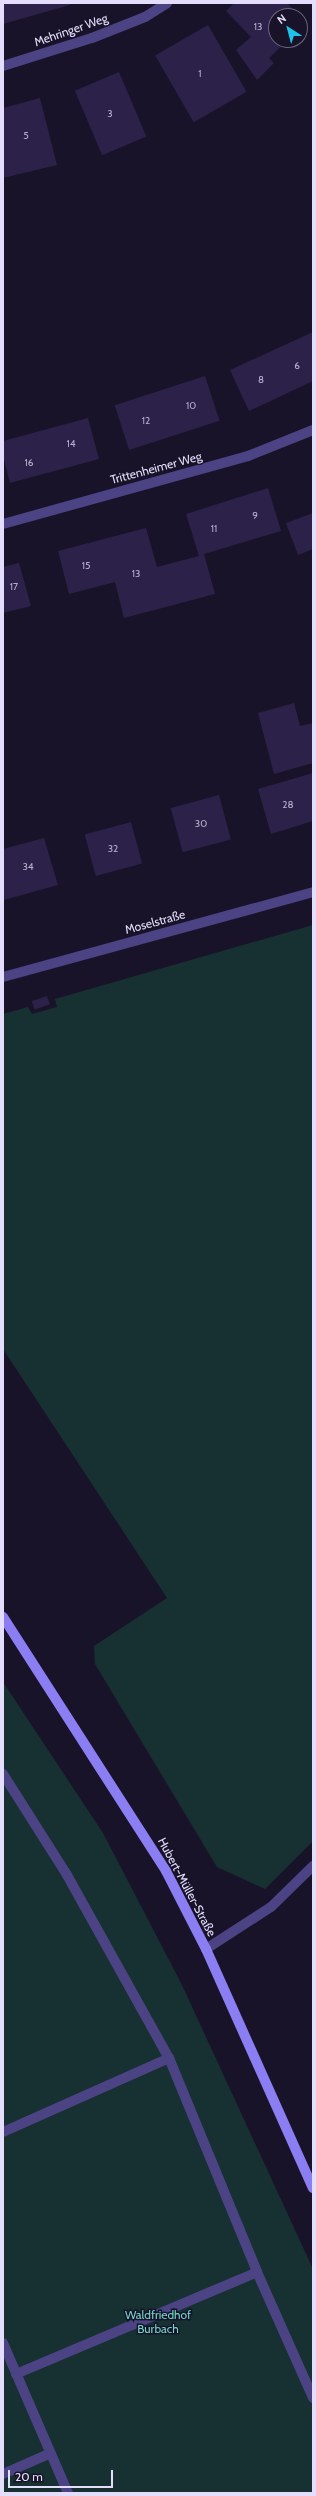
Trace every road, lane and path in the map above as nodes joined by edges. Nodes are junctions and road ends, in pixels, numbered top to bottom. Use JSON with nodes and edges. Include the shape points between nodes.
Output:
{"nodes":[{"id":1,"x":167,"y":3,"type":"edge"},
{"id":2,"x":3,"y":66,"type":"edge"},
{"id":3,"x":313,"y":430,"type":"edge"},
{"id":4,"x":3,"y":524,"type":"edge"},
{"id":5,"x":313,"y":892,"type":"edge"},
{"id":6,"x":3,"y":976,"type":"edge"},
{"id":7,"x":3,"y":1617,"type":"edge"},
{"id":8,"x":3,"y":1774,"type":"edge"},
{"id":9,"x":313,"y":1866,"type":"edge"},
{"id":10,"x":206,"y":1949,"type":"junction"},
{"id":11,"x":169,"y":2058,"type":"junction"},
{"id":12,"x":3,"y":2132,"type":"edge"},
{"id":13,"x":313,"y":2188,"type":"edge"},
{"id":14,"x":257,"y":2272,"type":"junction"},
{"id":15,"x":3,"y":2343,"type":"edge"},
{"id":16,"x":16,"y":2374,"type":"junction"},
{"id":17,"x":313,"y":2398,"type":"edge"},
{"id":18,"x":51,"y":2453,"type":"junction"},
{"id":19,"x":3,"y":2474,"type":"edge"},
{"id":20,"x":68,"y":2493,"type":"edge"}],
"edges":[{"from":1,"to":2,"type":"street","name":"Mehringer Weg","via":[[145,17],[92,38]]},
{"from":3,"to":4,"type":"street","name":"Trittenheimer Weg","via":[[248,456]]},
{"from":5,"to":6,"type":"street","name":"Moselstraße"},
{"from":7,"to":10,"type":"main road","name":"Hubert-Müller-Straße","via":[[142,1830]]},
{"from":8,"to":11,"type":"street","via":[[67,1874]]},
{"from":9,"to":10,"type":"street","via":[[271,1907]]},
{"from":10,"to":13,"type":"main road","name":"Hubert-Müller-Straße"},
{"from":11,"to":12,"type":"street"},
{"from":11,"to":14,"type":"street"},
{"from":14,"to":16,"type":"street"},
{"from":14,"to":17,"type":"street"},
{"from":15,"to":16,"type":"street"},
{"from":16,"to":18,"type":"street"},
{"from":18,"to":19,"type":"street"},
{"from":18,"to":20,"type":"street"}]}
